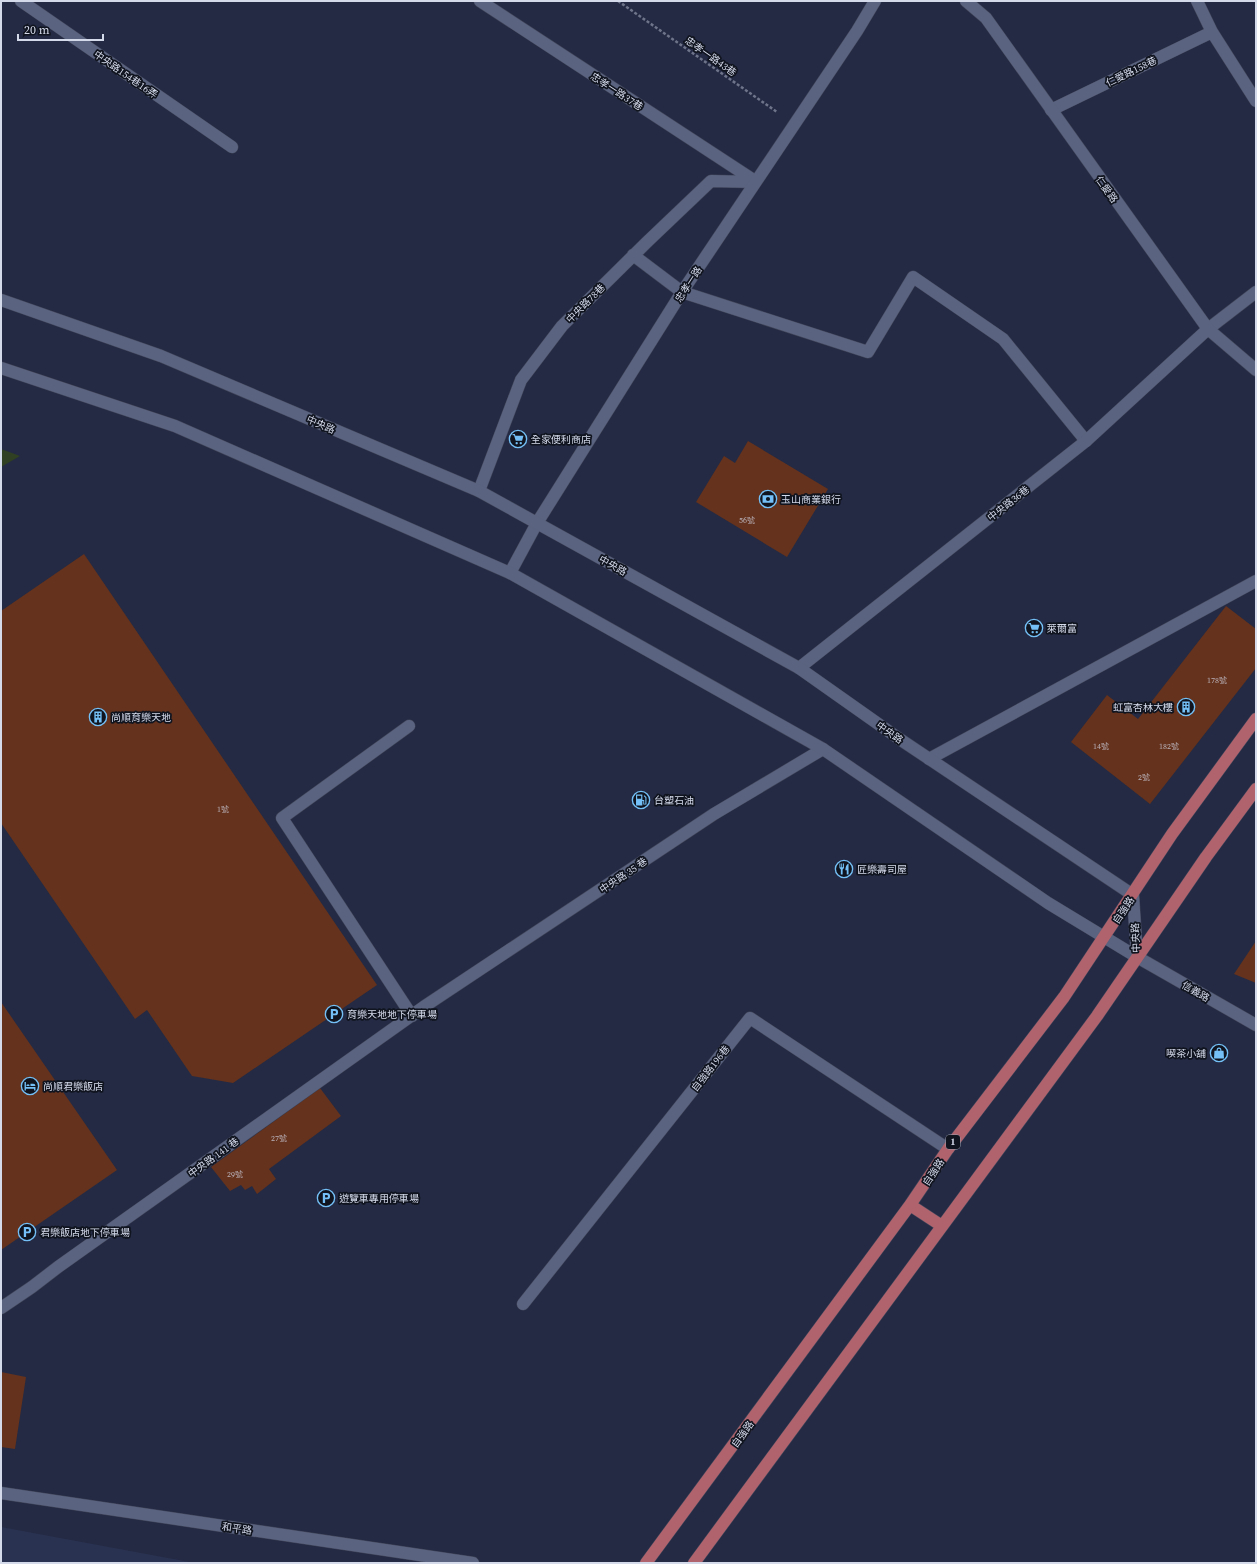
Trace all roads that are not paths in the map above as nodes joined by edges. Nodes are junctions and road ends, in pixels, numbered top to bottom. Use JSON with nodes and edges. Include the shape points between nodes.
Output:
{"nodes":[{"id":1,"x":21,"y":1,"type":"edge"},
{"id":2,"x":480,"y":1,"type":"edge"},
{"id":3,"x":875,"y":1,"type":"edge"},
{"id":4,"x":966,"y":1,"type":"edge"},
{"id":5,"x":1197,"y":1,"type":"edge"},
{"id":6,"x":1212,"y":32,"type":"junction"},
{"id":7,"x":1256,"y":101,"type":"edge"},
{"id":8,"x":1051,"y":110,"type":"junction"},
{"id":9,"x":232,"y":147,"type":"dead end"},
{"id":10,"x":755,"y":182,"type":"junction"},
{"id":11,"x":633,"y":255,"type":"junction"},
{"id":12,"x":682,"y":292,"type":"junction"},
{"id":13,"x":1256,"y":292,"type":"edge"},
{"id":14,"x":1,"y":300,"type":"edge"},
{"id":15,"x":1208,"y":329,"type":"junction"},
{"id":16,"x":1,"y":368,"type":"edge"},
{"id":17,"x":1256,"y":370,"type":"edge"},
{"id":18,"x":1086,"y":441,"type":"junction"},
{"id":19,"x":479,"y":491,"type":"junction"},
{"id":20,"x":537,"y":523,"type":"junction"},
{"id":21,"x":510,"y":572,"type":"junction"},
{"id":22,"x":1256,"y":581,"type":"edge"},
{"id":23,"x":799,"y":668,"type":"junction"},
{"id":24,"x":1256,"y":719,"type":"edge"},
{"id":25,"x":409,"y":726,"type":"dead end"},
{"id":26,"x":823,"y":749,"type":"junction"},
{"id":27,"x":929,"y":759,"type":"junction"},
{"id":28,"x":1256,"y":789,"type":"edge"},
{"id":29,"x":1133,"y":895,"type":"junction"},
{"id":30,"x":1104,"y":938,"type":"junction"},
{"id":31,"x":1137,"y":957,"type":"junction"},
{"id":32,"x":425,"y":1006,"type":"joint"},
{"id":33,"x":412,"y":1016,"type":"junction"},
{"id":34,"x":1256,"y":1025,"type":"edge"},
{"id":35,"x":948,"y":1149,"type":"junction"},
{"id":36,"x":910,"y":1205,"type":"junction"},
{"id":37,"x":942,"y":1226,"type":"junction"},
{"id":38,"x":523,"y":1304,"type":"dead end"},
{"id":39,"x":1,"y":1308,"type":"edge"},
{"id":40,"x":1,"y":1493,"type":"edge"},
{"id":41,"x":472,"y":1563,"type":"edge"},
{"id":42,"x":646,"y":1563,"type":"edge"},
{"id":43,"x":694,"y":1563,"type":"edge"}],
"edges":[{"from":1,"to":9,"type":"street","name":"中央路154巷16弄"},
{"from":2,"to":10,"type":"street","name":"忠孝一路37巷"},
{"from":3,"to":10,"type":"street","name":"忠孝一路"},
{"from":4,"to":8,"type":"street","name":"仁愛路","via":[[986,18]]},
{"from":5,"to":6,"type":"street"},
{"from":6,"to":7,"type":"street"},
{"from":6,"to":8,"type":"street","name":"仁愛路158巷"},
{"from":8,"to":15,"type":"street","name":"仁愛路"},
{"from":10,"to":11,"type":"street","name":"中央路78巷","via":[[711,181]]},
{"from":10,"to":12,"type":"street","name":"忠孝一路"},
{"from":11,"to":12,"type":"street"},
{"from":11,"to":19,"type":"street","name":"中央路78巷","via":[[562,326],[521,380]]},
{"from":12,"to":18,"type":"street","via":[[868,352],[913,277],[1003,338]]},
{"from":12,"to":20,"type":"street","name":"忠孝一路"},
{"from":13,"to":15,"type":"street","name":"中央路36巷"},
{"from":14,"to":19,"type":"street","name":"中央路","via":[[161,356]]},
{"from":15,"to":17,"type":"street","name":"仁愛路"},
{"from":15,"to":18,"type":"street","name":"中央路36巷"},
{"from":16,"to":21,"type":"street","name":"中央路","via":[[175,426]]},
{"from":18,"to":23,"type":"street","name":"中央路36巷"},
{"from":19,"to":20,"type":"street","name":"中央路"},
{"from":20,"to":21,"type":"street","name":"忠孝一路"},
{"from":20,"to":23,"type":"street","name":"中央路"},
{"from":21,"to":26,"type":"street","name":"中央路"},
{"from":22,"to":27,"type":"street"},
{"from":23,"to":27,"type":"street","name":"中央路"},
{"from":24,"to":29,"type":"main road","name":"自強路","number":"1","via":[[1172,834]]},
{"from":25,"to":33,"type":"street","via":[[282,818]]},
{"from":26,"to":30,"type":"street","name":"中央路","via":[[1048,903]]},
{"from":26,"to":32,"type":"street","name":"中央路 35 巷","via":[[714,814]]},
{"from":27,"to":29,"type":"street","name":"中央路"},
{"from":28,"to":31,"type":"main road"},
{"from":29,"to":30,"type":"main road","name":"自強路","number":"1"},
{"from":29,"to":31,"type":"street","name":"中央路"},
{"from":30,"to":31,"type":"street","name":"中央路"},
{"from":30,"to":35,"type":"main road","name":"自強路","number":"1","via":[[1064,997]]},
{"from":31,"to":34,"type":"street","name":"信義路"},
{"from":31,"to":37,"type":"main road","via":[[1098,1016]]},
{"from":32,"to":33,"type":"street","name":"中央路 141 巷"},
{"from":33,"to":39,"type":"street","name":"中央路 141 巷"},
{"from":35,"to":36,"type":"main road","name":"自強路","number":"1"},
{"from":35,"to":38,"type":"street","name":"自強路196巷","via":[[750,1018]]},
{"from":36,"to":37,"type":"main road"},
{"from":36,"to":42,"type":"main road","name":"自強路","number":"1"},
{"from":37,"to":43,"type":"main road"},
{"from":40,"to":41,"type":"street","name":"和平路"}]}
